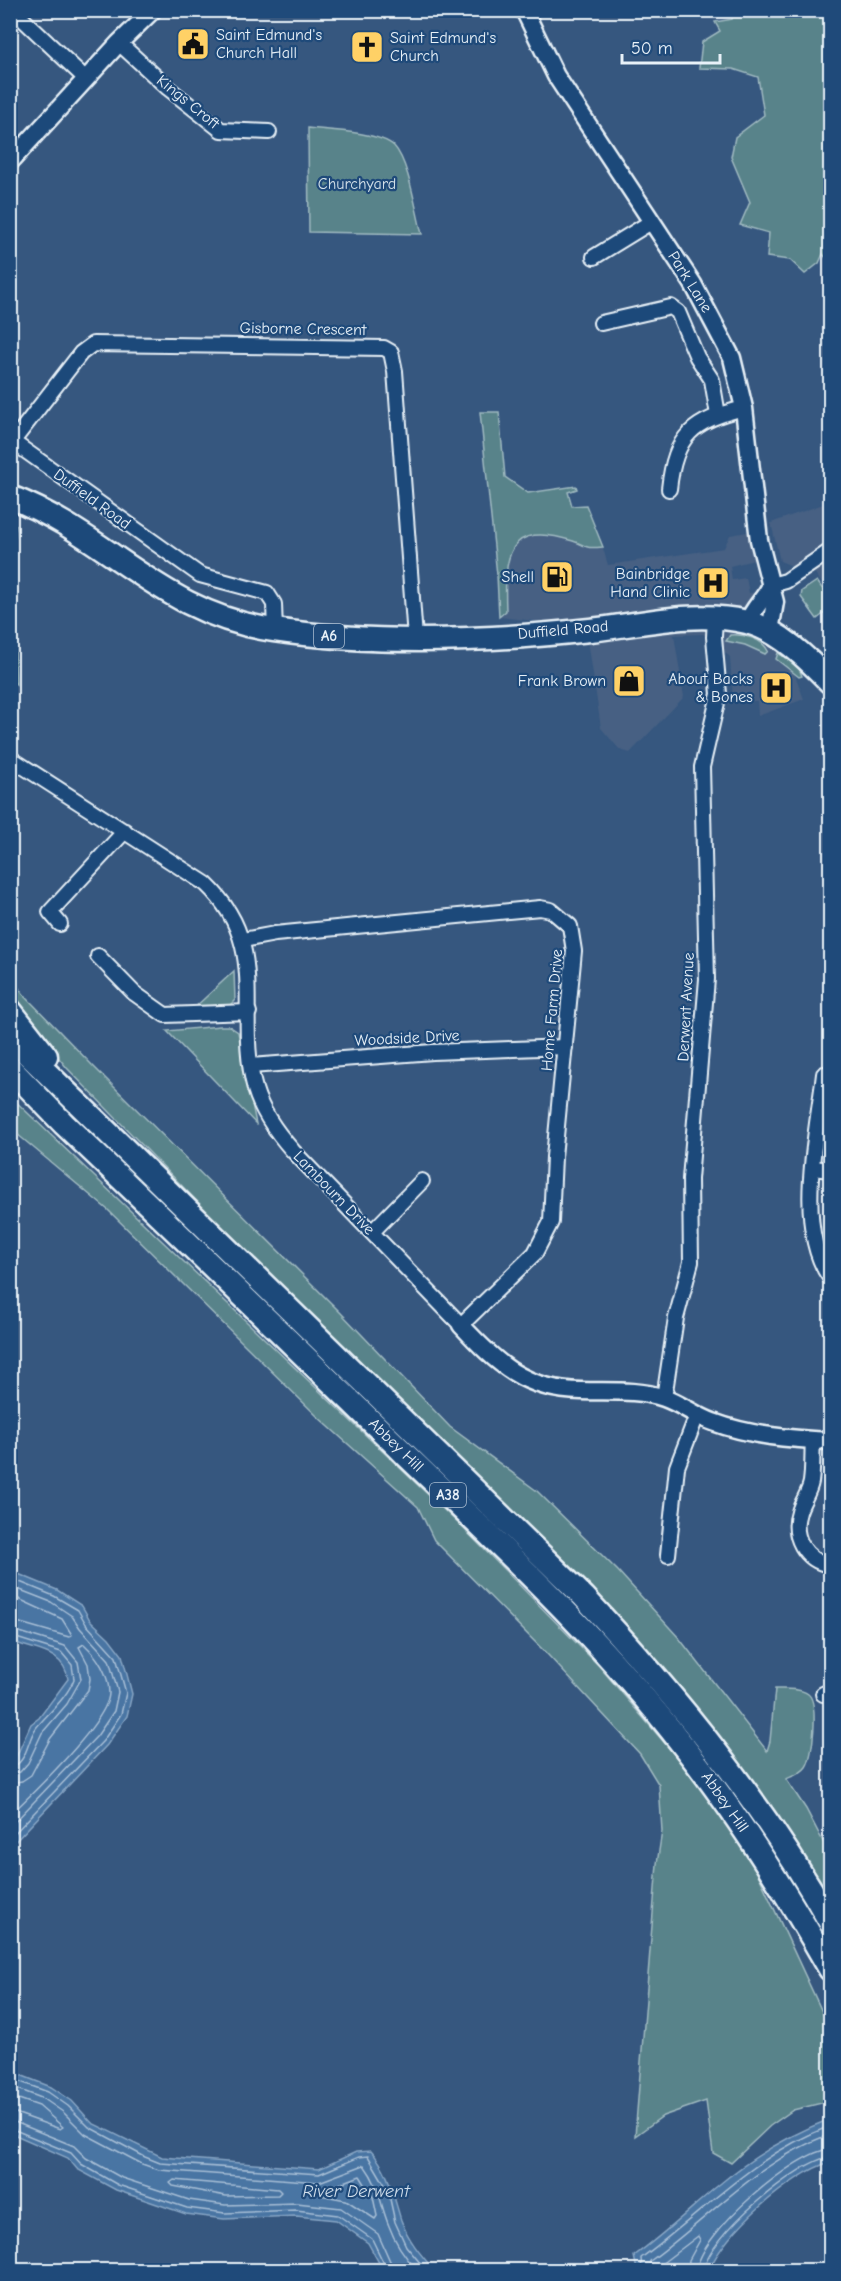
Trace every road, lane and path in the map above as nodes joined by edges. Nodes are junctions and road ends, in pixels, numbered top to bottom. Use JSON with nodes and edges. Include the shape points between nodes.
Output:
{"nodes":[{"id":1,"x":13,"y":10,"type":"edge"},
{"id":2,"x":153,"y":10,"type":"edge"},
{"id":3,"x":524,"y":10,"type":"edge"},
{"id":4,"x":119,"y":43,"type":"junction"},
{"id":5,"x":86,"y":79,"type":"junction"},
{"id":6,"x":269,"y":132,"type":"dead end"},
{"id":7,"x":10,"y":162,"type":"edge"},
{"id":8,"x":651,"y":222,"type":"junction"},
{"id":9,"x":594,"y":258,"type":"dead end"},
{"id":10,"x":601,"y":322,"type":"dead end"},
{"id":11,"x":744,"y":408,"type":"junction"},
{"id":12,"x":718,"y":415,"type":"junction"},
{"id":13,"x":12,"y":443,"type":"edge"},
{"id":14,"x":669,"y":489,"type":"dead end"},
{"id":15,"x":10,"y":497,"type":"edge"},
{"id":16,"x":831,"y":551,"type":"edge"},
{"id":17,"x":771,"y":585,"type":"junction"},
{"id":18,"x":715,"y":616,"type":"junction"},
{"id":19,"x":748,"y":622,"type":"junction"},
{"id":20,"x":275,"y":631,"type":"junction"},
{"id":21,"x":770,"y":631,"type":"junction"},
{"id":22,"x":416,"y":638,"type":"junction"},
{"id":23,"x":831,"y":682,"type":"edge"},
{"id":24,"x":10,"y":758,"type":"edge"},
{"id":25,"x":125,"y":831,"type":"junction"},
{"id":26,"x":60,"y":924,"type":"dead end"},
{"id":27,"x":243,"y":940,"type":"junction"},
{"id":28,"x":98,"y":956,"type":"dead end"},
{"id":29,"x":129,"y":964,"type":"dead end"},
{"id":30,"x":119,"y":975,"type":"junction"},
{"id":31,"x":10,"y":1010,"type":"edge"},
{"id":32,"x":249,"y":1012,"type":"junction"},
{"id":33,"x":10,"y":1036,"type":"edge"},
{"id":34,"x":566,"y":1047,"type":"junction"},
{"id":35,"x":251,"y":1066,"type":"junction"},
{"id":36,"x":10,"y":1068,"type":"edge"},
{"id":37,"x":824,"y":1074,"type":"dead end"},
{"id":38,"x":10,"y":1077,"type":"edge"},
{"id":39,"x":95,"y":1118,"type":"junction"},
{"id":40,"x":64,"y":1124,"type":"junction"},
{"id":41,"x":813,"y":1168,"type":"junction"},
{"id":42,"x":831,"y":1170,"type":"edge"},
{"id":43,"x":422,"y":1181,"type":"dead end"},
{"id":44,"x":372,"y":1232,"type":"junction"},
{"id":45,"x":831,"y":1278,"type":"edge"},
{"id":46,"x":461,"y":1325,"type":"junction"},
{"id":47,"x":664,"y":1398,"type":"junction"},
{"id":48,"x":697,"y":1415,"type":"junction"},
{"id":49,"x":813,"y":1440,"type":"junction"},
{"id":50,"x":831,"y":1441,"type":"edge"},
{"id":51,"x":668,"y":1555,"type":"dead end"},
{"id":52,"x":831,"y":1565,"type":"edge"},
{"id":53,"x":831,"y":1922,"type":"edge"},
{"id":54,"x":831,"y":1969,"type":"edge"}],
"edges":[{"from":1,"to":5,"type":"street"},
{"from":2,"to":4,"type":"street"},
{"from":3,"to":8,"type":"street","name":"Park Lane","via":[[556,76]]},
{"from":4,"to":5,"type":"street"},
{"from":4,"to":6,"type":"street","name":"Kings Croft","via":[[221,130]]},
{"from":5,"to":7,"type":"street"},
{"from":8,"to":9,"type":"street"},
{"from":8,"to":11,"type":"street","name":"Park Lane","via":[[716,323],[732,358]]},
{"from":10,"to":12,"type":"street","via":[[671,307],[678,312],[697,357],[712,380]]},
{"from":11,"to":12,"type":"street"},
{"from":11,"to":17,"type":"street","name":"Park Lane","via":[[759,540]]},
{"from":12,"to":14,"type":"street","via":[[698,424],[680,443]]},
{"from":13,"to":20,"type":"street","name":"Duffield Road","via":[[200,575],[267,593],[274,604]]},
{"from":13,"to":22,"type":"street","name":"Gisborne Crescent","via":[[81,353],[93,344],[391,351]]},
{"from":15,"to":20,"type":"highway","name":"Duffield Road","number":"A6","via":[[47,514],[198,610]]},
{"from":16,"to":17,"type":"street","via":[[786,580]]},
{"from":17,"to":19,"type":"street"},
{"from":17,"to":21,"type":"street","name":"Park Lane","via":[[776,609]]},
{"from":18,"to":19,"type":"highway","name":"Duffield Road","number":"A6"},
{"from":18,"to":22,"type":"highway","name":"Duffield Road","number":"A6","via":[[591,630]]},
{"from":18,"to":47,"type":"street","name":"Derwent Avenue","via":[[719,694],[702,767],[707,979],[690,1179],[691,1262],[676,1318]]},
{"from":19,"to":21,"type":"highway","name":"Duffield Road","number":"A6"},
{"from":20,"to":22,"type":"highway","name":"Duffield Road","number":"A6"},
{"from":21,"to":23,"type":"highway","name":"Duffield Road","number":"A6"},
{"from":24,"to":25,"type":"street","name":"Lambourn Drive"},
{"from":25,"to":26,"type":"street","via":[[50,912]]},
{"from":25,"to":27,"type":"street","name":"Lambourn Drive","via":[[207,884],[235,917]]},
{"from":27,"to":32,"type":"street","name":"Lambourn Drive"},
{"from":27,"to":34,"type":"street","name":"Home Farm Drive","via":[[540,908],[551,910],[570,926],[573,938]]},
{"from":28,"to":30,"type":"street"},
{"from":29,"to":30,"type":"street"},
{"from":30,"to":32,"type":"street","via":[[134,993],[165,1015]]},
{"from":31,"to":39,"type":"highway"},
{"from":32,"to":35,"type":"street","name":"Lambourn Drive"},
{"from":33,"to":39,"type":"highway","name":"Abbey Hill","number":"A38"},
{"from":34,"to":35,"type":"street","name":"Woodside Drive"},
{"from":34,"to":46,"type":"street","name":"Home Farm Drive","via":[[554,1157],[553,1209],[547,1234],[535,1252]]},
{"from":35,"to":44,"type":"street","name":"Lambourn Drive","via":[[255,1088],[275,1130]]},
{"from":36,"to":40,"type":"highway","name":"Abbey Hill","number":"A38"},
{"from":37,"to":41,"type":"street"},
{"from":38,"to":40,"type":"highway"},
{"from":39,"to":53,"type":"highway","name":"Abbey Hill","number":"A38","via":[[518,1530],[641,1659],[753,1800]]},
{"from":40,"to":54,"type":"highway","name":"Abbey Hill","number":"A38","via":[[502,1548],[626,1677],[731,1808]]},
{"from":41,"to":42,"type":"street"},
{"from":41,"to":45,"type":"street","via":[[811,1214],[815,1243]]},
{"from":43,"to":44,"type":"street"},
{"from":44,"to":46,"type":"street","name":"Lambourn Drive"},
{"from":46,"to":47,"type":"street","name":"Lambourn Drive","via":[[504,1368],[531,1381],[571,1390],[630,1391]]},
{"from":47,"to":48,"type":"street","name":"Lambourn Drive"},
{"from":48,"to":49,"type":"street","name":"Lambourn Drive","via":[[739,1431]]},
{"from":48,"to":51,"type":"street","via":[[677,1467]]},
{"from":49,"to":50,"type":"street","name":"Lambourn Drive"},
{"from":49,"to":52,"type":"street","via":[[810,1484],[797,1529],[809,1555]]}]}
